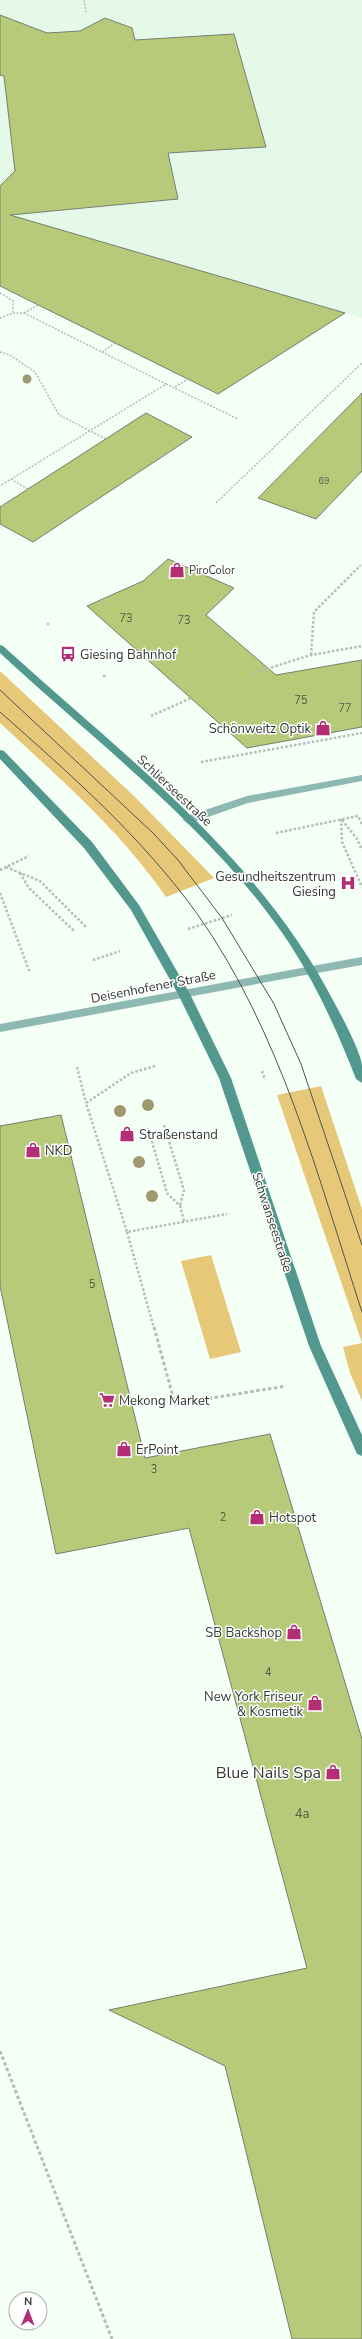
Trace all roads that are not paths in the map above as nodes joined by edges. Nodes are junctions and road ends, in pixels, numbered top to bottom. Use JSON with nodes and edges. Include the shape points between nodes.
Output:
{"nodes":[{"id":1,"x":0,"y":648,"type":"edge"},
{"id":2,"x":0,"y":753,"type":"edge"},
{"id":3,"x":362,"y":778,"type":"edge"},
{"id":4,"x":188,"y":820,"type":"junction"},
{"id":5,"x":362,"y":961,"type":"edge"},
{"id":6,"x":312,"y":970,"type":"junction"},
{"id":7,"x":184,"y":994,"type":"junction"},
{"id":8,"x":0,"y":1028,"type":"edge"},
{"id":9,"x":362,"y":1079,"type":"edge"},
{"id":10,"x":362,"y":1450,"type":"edge"}],
"edges":[{"from":1,"to":4,"type":"main road","name":"Schlierseestraße"},
{"from":2,"to":7,"type":"main road","via":[[88,845],[134,908]]},
{"from":3,"to":4,"type":"street","via":[[247,800]]},
{"from":4,"to":6,"type":"main road","name":"Schlierseestraße","via":[[266,904]]},
{"from":5,"to":6,"type":"street","name":"Deisenhofener Straße"},
{"from":6,"to":7,"type":"street","name":"Deisenhofener Straße"},
{"from":6,"to":9,"type":"main road"},
{"from":7,"to":8,"type":"street","name":"Deisenhofener Straße"},
{"from":7,"to":10,"type":"main road","name":"Schwanseestraße","via":[[225,1078],[314,1346]]}]}
